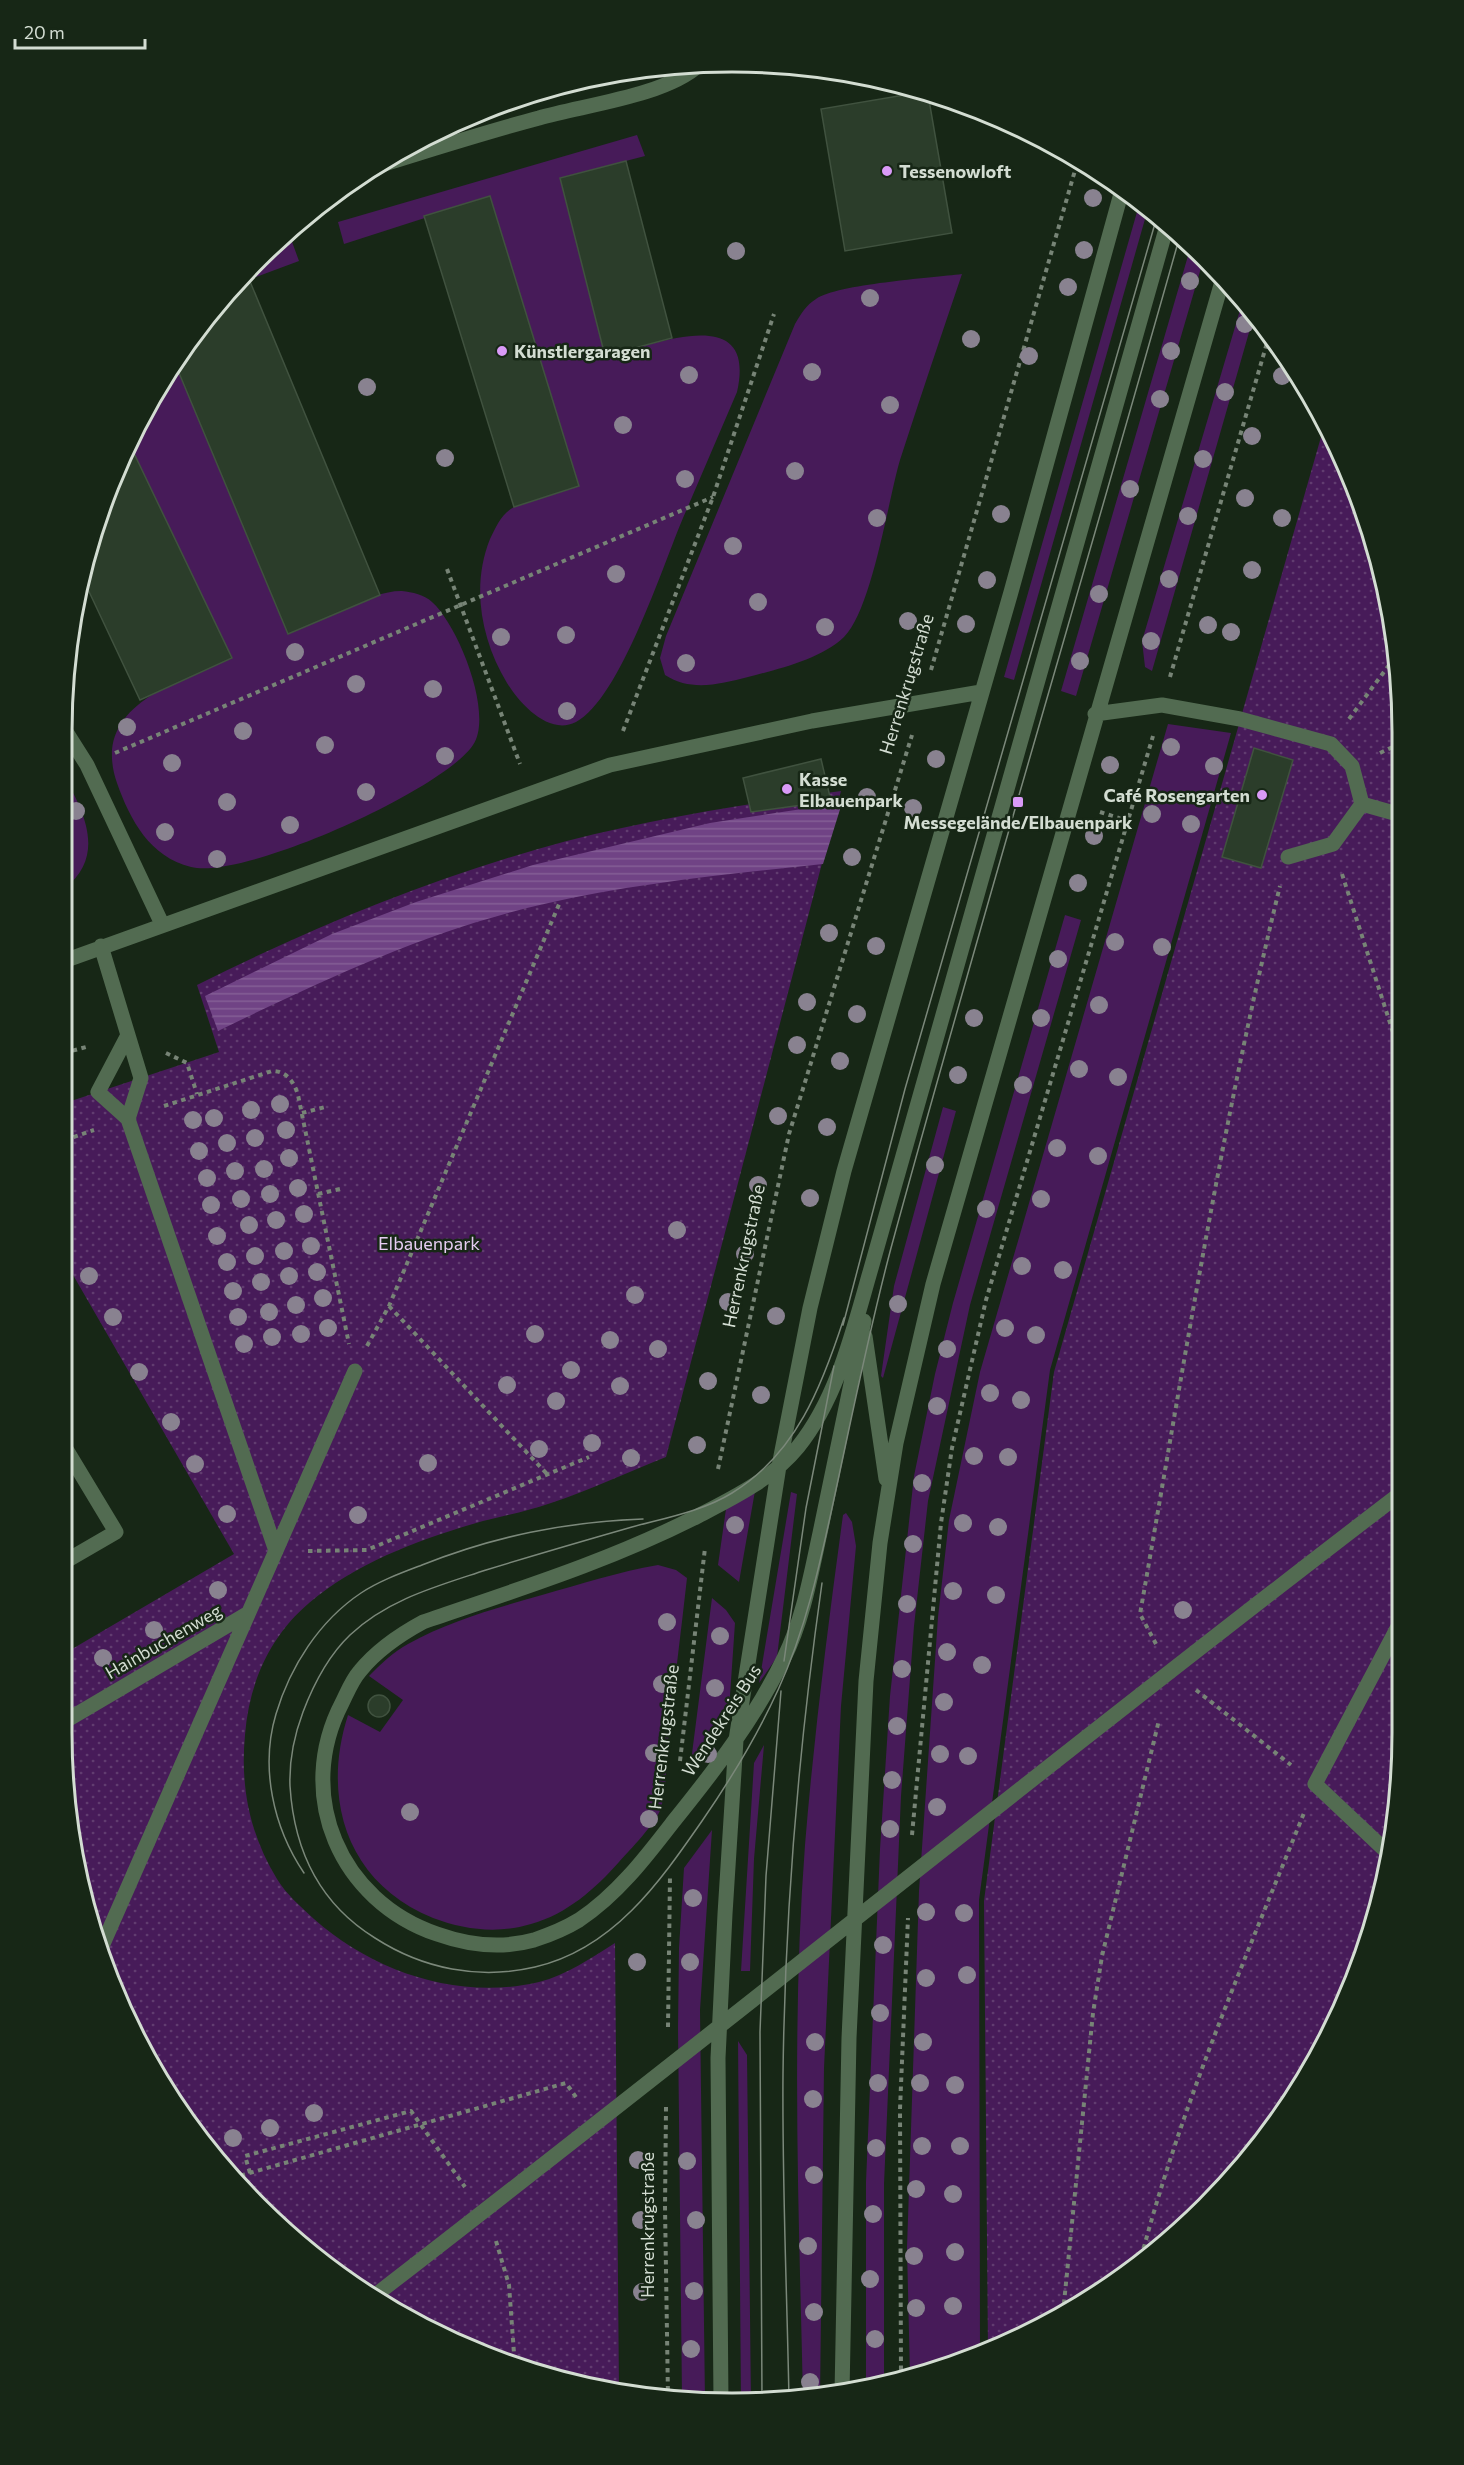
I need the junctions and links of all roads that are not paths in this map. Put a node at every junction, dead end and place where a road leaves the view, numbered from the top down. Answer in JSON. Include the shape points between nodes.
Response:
{"nodes":[{"id":1,"x":686,"y":73,"type":"edge"},
{"id":2,"x":407,"y":157,"type":"edge"},
{"id":3,"x":1120,"y":198,"type":"edge"},
{"id":4,"x":1165,"y":234,"type":"edge"},
{"id":5,"x":1220,"y":288,"type":"edge"},
{"id":6,"x":981,"y":692,"type":"junction"},
{"id":7,"x":1095,"y":714,"type":"junction"},
{"id":8,"x":72,"y":741,"type":"edge"},
{"id":9,"x":1362,"y":804,"type":"junction"},
{"id":10,"x":1392,"y":812,"type":"edge"},
{"id":11,"x":1288,"y":857,"type":"road end"},
{"id":12,"x":162,"y":924,"type":"junction"},
{"id":13,"x":101,"y":946,"type":"junction"},
{"id":14,"x":72,"y":958,"type":"edge"},
{"id":15,"x":128,"y":1035,"type":"junction"},
{"id":16,"x":128,"y":1119,"type":"junction"},
{"id":17,"x":870,"y":1272,"type":"junction"},
{"id":18,"x":864,"y":1321,"type":"junction"},
{"id":19,"x":355,"y":1371,"type":"road end"},
{"id":20,"x":72,"y":1459,"type":"edge"},
{"id":21,"x":779,"y":1466,"type":"junction"},
{"id":22,"x":888,"y":1494,"type":"junction"},
{"id":23,"x":1392,"y":1500,"type":"edge"},
{"id":24,"x":276,"y":1551,"type":"junction"},
{"id":25,"x":72,"y":1558,"type":"edge"},
{"id":26,"x":247,"y":1614,"type":"junction"},
{"id":27,"x":1392,"y":1638,"type":"edge"},
{"id":28,"x":72,"y":1717,"type":"edge"},
{"id":29,"x":736,"y":1740,"type":"junction"},
{"id":30,"x":1381,"y":1847,"type":"edge"},
{"id":31,"x":105,"y":1939,"type":"edge"},
{"id":32,"x":380,"y":2291,"type":"edge"},
{"id":33,"x":842,"y":2383,"type":"edge"},
{"id":34,"x":722,"y":2393,"type":"edge"}],
"edges":[{"from":1,"to":2,"type":"street","via":[[650,90]]},
{"from":3,"to":6,"type":"street"},
{"from":4,"to":17,"type":"street"},
{"from":5,"to":7,"type":"street"},
{"from":6,"to":12,"type":"street","via":[[812,721],[610,765]]},
{"from":6,"to":21,"type":"street","via":[[844,1171],[810,1308]]},
{"from":7,"to":9,"type":"street","via":[[1162,705],[1331,744],[1352,765]]},
{"from":7,"to":22,"type":"street","via":[[933,1284],[906,1392]]},
{"from":8,"to":12,"type":"street"},
{"from":9,"to":10,"type":"street"},
{"from":9,"to":11,"type":"street","via":[[1333,844]]},
{"from":12,"to":13,"type":"street"},
{"from":13,"to":14,"type":"street"},
{"from":13,"to":15,"type":"street"},
{"from":15,"to":16,"type":"street","via":[[141,1078]]},
{"from":15,"to":16,"type":"street","via":[[98,1092]]},
{"from":16,"to":24,"type":"street"},
{"from":17,"to":18,"type":"street"},
{"from":17,"to":21,"type":"street","name":"Wendekreis Bus","via":[[826,1402],[804,1440]]},
{"from":18,"to":22,"type":"street"},
{"from":18,"to":29,"type":"street","name":"Wendekreis Bus","via":[[799,1616],[785,1657]]},
{"from":19,"to":24,"type":"street"},
{"from":20,"to":25,"type":"street","via":[[116,1532]]},
{"from":21,"to":29,"type":"street"},
{"from":21,"to":29,"type":"street","name":"Wendekreis Bus","via":[[732,1499],[639,1545],[423,1622],[399,1635],[358,1673],[337,1712],[323,1761],[325,1804],[348,1867],[399,1918],[470,1944],[532,1940],[578,1921],[638,1866]]},
{"from":22,"to":33,"type":"street","via":[[860,1768],[847,2084]]},
{"from":23,"to":32,"type":"street","via":[[1170,1669],[599,2123]]},
{"from":24,"to":26,"type":"street"},
{"from":26,"to":28,"type":"street","name":"Hainbuchenweg"},
{"from":26,"to":31,"type":"street"},
{"from":27,"to":30,"type":"street","via":[[1315,1784]]},
{"from":29,"to":34,"type":"street","via":[[717,2058]]}]}
